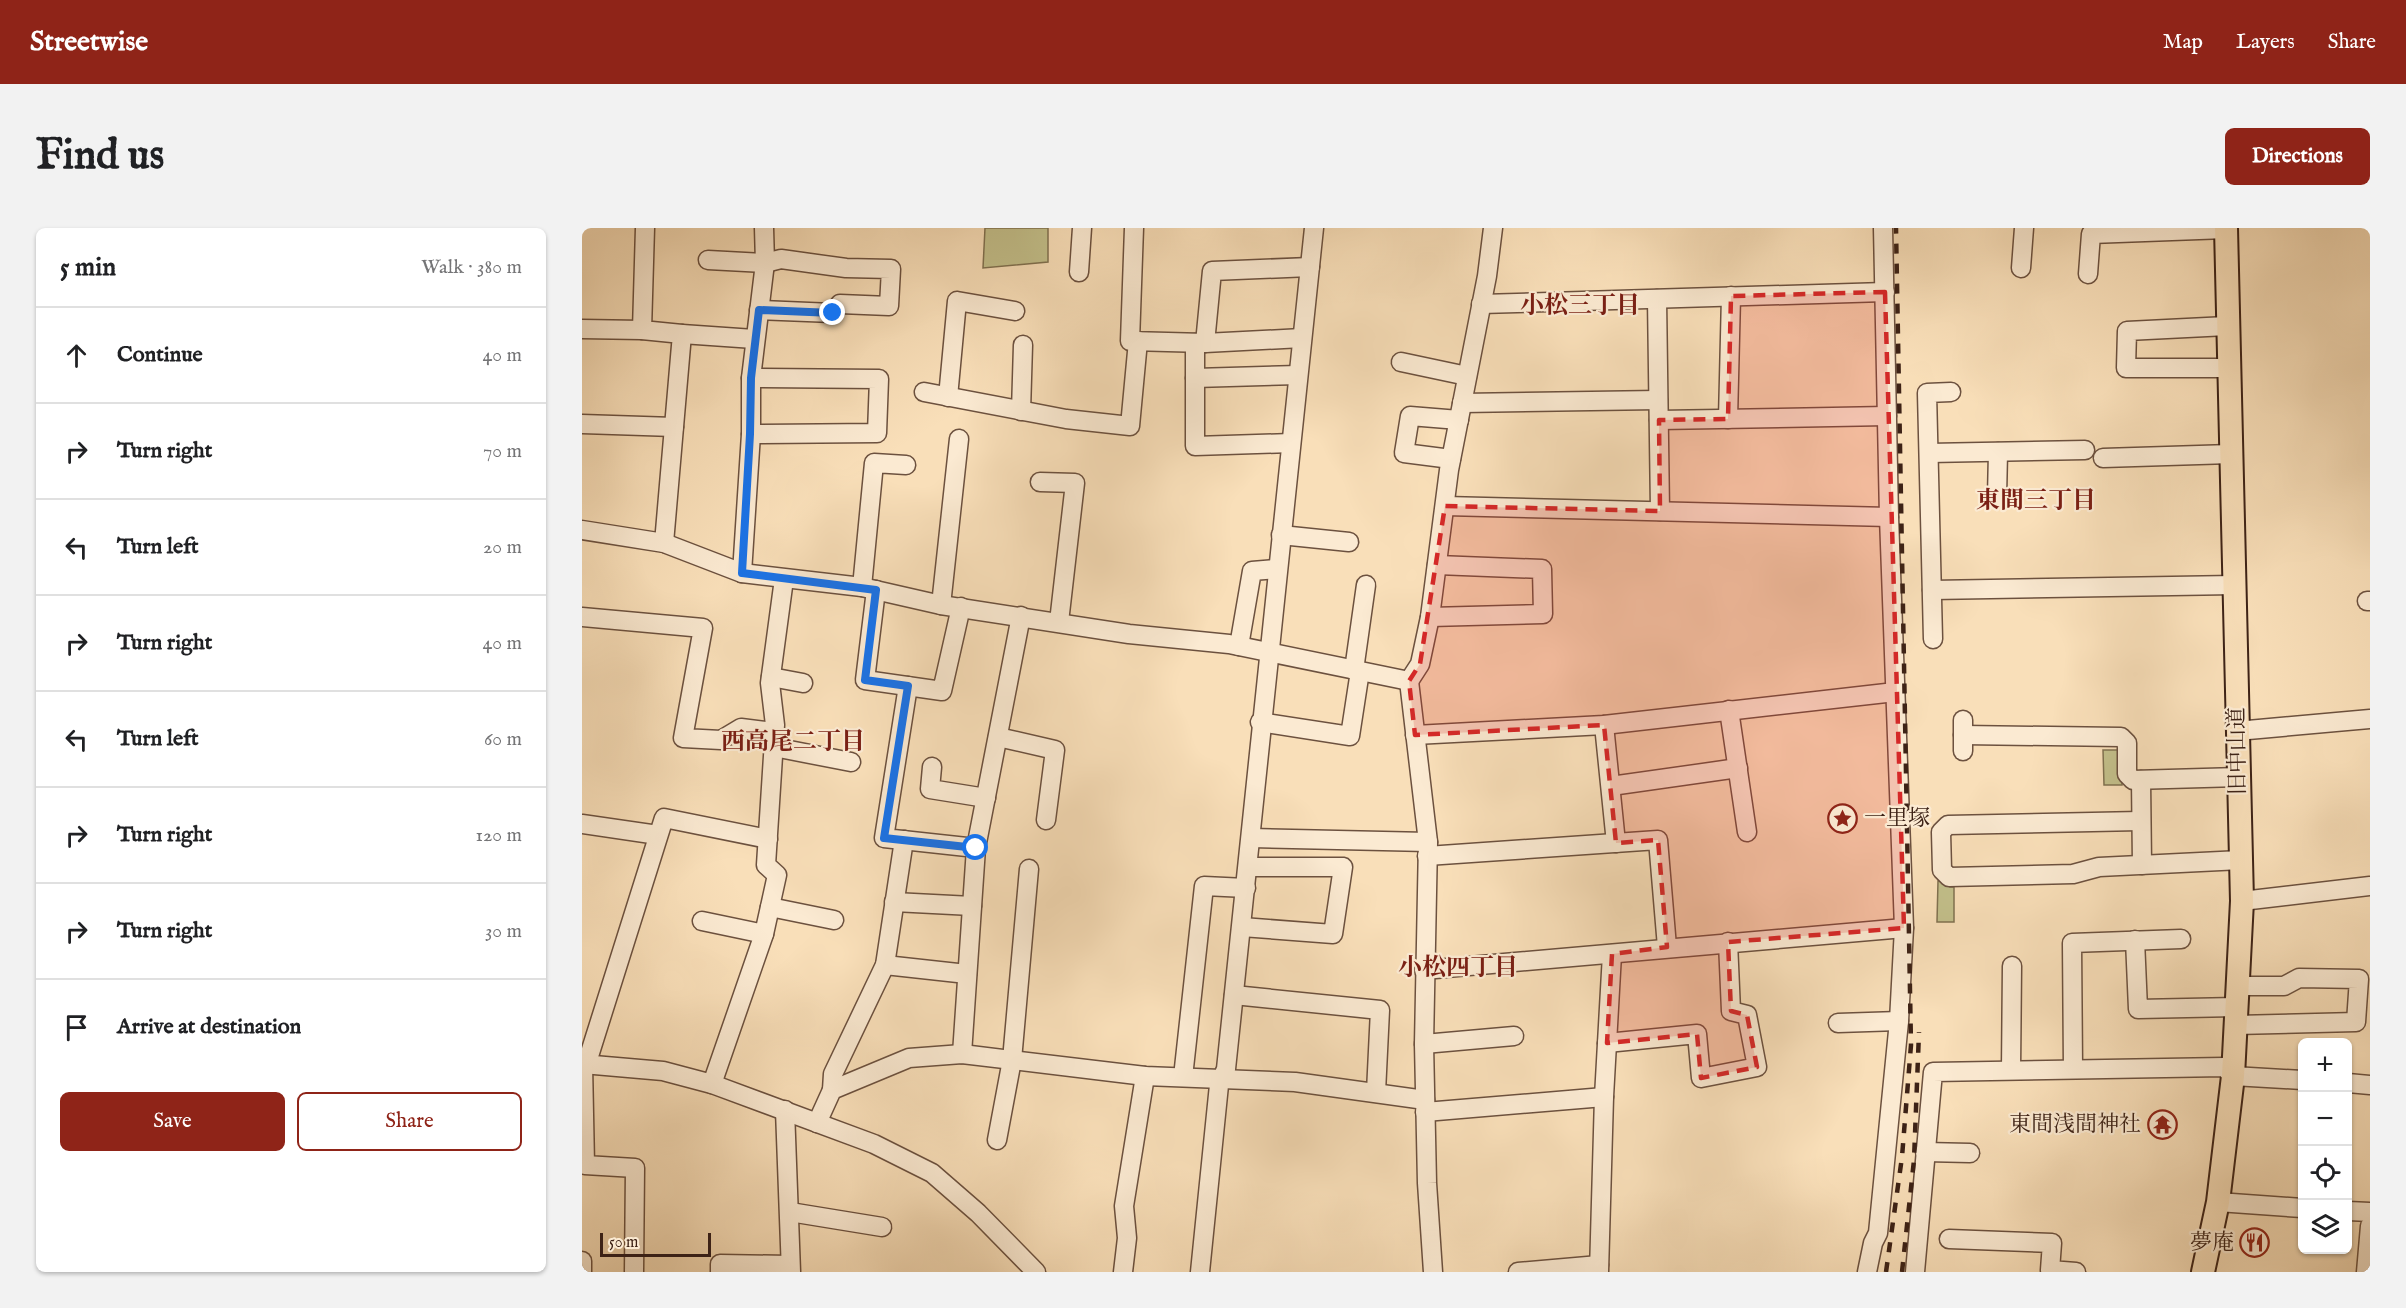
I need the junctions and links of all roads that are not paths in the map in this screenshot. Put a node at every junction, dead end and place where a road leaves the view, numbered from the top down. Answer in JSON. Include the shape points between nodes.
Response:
{"nodes":[{"id":1,"x":645,"y":228,"type":"edge"},
{"id":2,"x":764,"y":228,"type":"edge"},
{"id":3,"x":1082,"y":228,"type":"edge"},
{"id":4,"x":1134,"y":228,"type":"edge"},
{"id":5,"x":1314,"y":228,"type":"edge"},
{"id":6,"x":1492,"y":228,"type":"edge"},
{"id":7,"x":1883,"y":228,"type":"edge"},
{"id":8,"x":2024,"y":228,"type":"edge"},
{"id":9,"x":2226,"y":229,"type":"edge"},
{"id":10,"x":708,"y":260,"type":"dead end"},
{"id":11,"x":765,"y":263,"type":"junction"},
{"id":12,"x":1310,"y":267,"type":"junction"},
{"id":13,"x":2021,"y":268,"type":"dead end"},
{"id":14,"x":1079,"y":272,"type":"dead end"},
{"id":15,"x":2088,"y":274,"type":"dead end"},
{"id":16,"x":1885,"y":292,"type":"junction"},
{"id":17,"x":1731,"y":296,"type":"junction"},
{"id":18,"x":1658,"y":299,"type":"junction"},
{"id":19,"x":1481,"y":304,"type":"junction"},
{"id":20,"x":759,"y":310,"type":"junction"},
{"id":21,"x":1015,"y":311,"type":"dead end"},
{"id":22,"x":2227,"y":326,"type":"junction"},
{"id":23,"x":582,"y":329,"type":"edge"},
{"id":24,"x":642,"y":330,"type":"junction"},
{"id":25,"x":682,"y":334,"type":"junction"},
{"id":26,"x":1302,"y":338,"type":"junction"},
{"id":27,"x":754,"y":339,"type":"junction"},
{"id":28,"x":1138,"y":341,"type":"junction"},
{"id":29,"x":1200,"y":343,"type":"junction"},
{"id":30,"x":1023,"y":345,"type":"dead end"},
{"id":31,"x":1401,"y":362,"type":"dead end"},
{"id":32,"x":2229,"y":368,"type":"junction"},
{"id":33,"x":1298,"y":375,"type":"junction"},
{"id":34,"x":1467,"y":376,"type":"junction"},
{"id":35,"x":751,"y":378,"type":"junction"},
{"id":36,"x":1195,"y":378,"type":"junction"},
{"id":37,"x":924,"y":392,"type":"dead end"},
{"id":38,"x":1951,"y":392,"type":"dead end"},
{"id":39,"x":948,"y":397,"type":"junction"},
{"id":40,"x":1658,"y":400,"type":"junction"},
{"id":41,"x":1021,"y":411,"type":"junction"},
{"id":42,"x":1460,"y":412,"type":"junction"},
{"id":43,"x":1887,"y":416,"type":"junction"},
{"id":44,"x":1728,"y":419,"type":"junction"},
{"id":45,"x":1659,"y":420,"type":"junction"},
{"id":46,"x":582,"y":424,"type":"edge"},
{"id":47,"x":674,"y":427,"type":"junction"},
{"id":48,"x":750,"y":434,"type":"junction"},
{"id":49,"x":959,"y":439,"type":"dead end"},
{"id":50,"x":1291,"y":443,"type":"junction"},
{"id":51,"x":2085,"y":450,"type":"dead end"},
{"id":52,"x":1998,"y":452,"type":"junction"},
{"id":53,"x":1929,"y":453,"type":"junction"},
{"id":54,"x":2231,"y":454,"type":"junction"},
{"id":55,"x":2103,"y":458,"type":"dead end"},
{"id":56,"x":1451,"y":459,"type":"junction"},
{"id":57,"x":906,"y":465,"type":"dead end"},
{"id":58,"x":1040,"y":482,"type":"dead end"},
{"id":59,"x":1997,"y":497,"type":"dead end"},
{"id":60,"x":1445,"y":506,"type":"junction"},
{"id":61,"x":1660,"y":511,"type":"junction"},
{"id":62,"x":1889,"y":517,"type":"junction"},
{"id":63,"x":583,"y":534,"type":"edge"},
{"id":64,"x":1281,"y":535,"type":"junction"},
{"id":65,"x":1348,"y":542,"type":"dead end"},
{"id":66,"x":664,"y":543,"type":"junction"},
{"id":67,"x":1437,"y":565,"type":"junction"},
{"id":68,"x":1277,"y":569,"type":"junction"},
{"id":69,"x":742,"y":573,"type":"junction"},
{"id":70,"x":784,"y":579,"type":"junction"},
{"id":71,"x":1366,"y":585,"type":"dead end"},
{"id":72,"x":2234,"y":585,"type":"junction"},
{"id":73,"x":869,"y":589,"type":"junction"},
{"id":74,"x":1932,"y":590,"type":"junction"},
{"id":75,"x":941,"y":604,"type":"junction"},
{"id":76,"x":961,"y":607,"type":"junction"},
{"id":77,"x":1021,"y":616,"type":"junction"},
{"id":78,"x":582,"y":617,"type":"edge"},
{"id":79,"x":1430,"y":617,"type":"junction"},
{"id":80,"x":1059,"y":622,"type":"junction"},
{"id":81,"x":1933,"y":639,"type":"dead end"},
{"id":82,"x":1239,"y":646,"type":"junction"},
{"id":83,"x":1268,"y":652,"type":"junction"},
{"id":84,"x":1357,"y":670,"type":"junction"},
{"id":85,"x":771,"y":677,"type":"junction"},
{"id":86,"x":1409,"y":681,"type":"junction"},
{"id":87,"x":803,"y":683,"type":"dead end"},
{"id":88,"x":908,"y":686,"type":"junction"},
{"id":89,"x":1895,"y":692,"type":"junction"},
{"id":90,"x":1729,"y":710,"type":"junction"},
{"id":91,"x":2370,"y":719,"type":"edge"},
{"id":92,"x":1260,"y":722,"type":"junction"},
{"id":93,"x":1604,"y":725,"type":"junction"},
{"id":94,"x":2238,"y":731,"type":"junction"},
{"id":95,"x":1415,"y":735,"type":"junction"},
{"id":96,"x":1963,"y":736,"type":"dead end"},
{"id":97,"x":998,"y":737,"type":"junction"},
{"id":98,"x":774,"y":740,"type":"junction"},
{"id":99,"x":851,"y":762,"type":"dead end"},
{"id":100,"x":932,"y":767,"type":"dead end"},
{"id":101,"x":1738,"y":768,"type":"junction"},
{"id":102,"x":2239,"y":777,"type":"junction"},
{"id":103,"x":2141,"y":780,"type":"junction"},
{"id":104,"x":1611,"y":786,"type":"junction"},
{"id":105,"x":986,"y":798,"type":"junction"},
{"id":106,"x":1046,"y":820,"type":"dead end"},
{"id":107,"x":2140,"y":821,"type":"junction"},
{"id":108,"x":582,"y":824,"type":"edge"},
{"id":109,"x":1747,"y":832,"type":"dead end"},
{"id":110,"x":658,"y":835,"type":"junction"},
{"id":111,"x":1252,"y":838,"type":"junction"},
{"id":112,"x":768,"y":839,"type":"junction"},
{"id":113,"x":904,"y":840,"type":"junction"},
{"id":114,"x":1616,"y":843,"type":"junction"},
{"id":115,"x":976,"y":848,"type":"junction"},
{"id":116,"x":1428,"y":849,"type":"junction"},
{"id":117,"x":2241,"y":860,"type":"junction"},
{"id":118,"x":2142,"y":865,"type":"junction"},
{"id":119,"x":1249,"y":867,"type":"junction"},
{"id":120,"x":1029,"y":869,"type":"dead end"},
{"id":121,"x":2370,"y":886,"type":"edge"},
{"id":122,"x":1246,"y":888,"type":"junction"},
{"id":123,"x":2242,"y":901,"type":"junction"},
{"id":124,"x":894,"y":902,"type":"junction"},
{"id":125,"x":972,"y":906,"type":"junction"},
{"id":126,"x":770,"y":908,"type":"junction"},
{"id":127,"x":834,"y":920,"type":"dead end"},
{"id":128,"x":702,"y":921,"type":"dead end"},
{"id":129,"x":1242,"y":927,"type":"junction"},
{"id":130,"x":1904,"y":928,"type":"junction"},
{"id":131,"x":764,"y":934,"type":"junction"},
{"id":132,"x":2181,"y":939,"type":"dead end"},
{"id":133,"x":2135,"y":940,"type":"junction"},
{"id":134,"x":1728,"y":942,"type":"junction"},
{"id":135,"x":1667,"y":947,"type":"junction"},
{"id":136,"x":1612,"y":954,"type":"junction"},
{"id":137,"x":885,"y":964,"type":"junction"},
{"id":138,"x":2012,"y":966,"type":"dead end"},
{"id":139,"x":1424,"y":970,"type":"junction"},
{"id":140,"x":967,"y":974,"type":"junction"},
{"id":141,"x":2364,"y":987,"type":"edge"},
{"id":142,"x":1234,"y":995,"type":"junction"},
{"id":143,"x":2236,"y":1006,"type":"junction"},
{"id":144,"x":1899,"y":1021,"type":"junction"},
{"id":145,"x":1838,"y":1023,"type":"dead end"},
{"id":146,"x":1514,"y":1036,"type":"dead end"},
{"id":147,"x":1607,"y":1043,"type":"junction"},
{"id":148,"x":1424,"y":1044,"type":"junction"},
{"id":149,"x":962,"y":1054,"type":"junction"},
{"id":150,"x":587,"y":1060,"type":"edge"},
{"id":151,"x":1012,"y":1060,"type":"junction"},
{"id":152,"x":2073,"y":1068,"type":"junction"},
{"id":153,"x":2011,"y":1070,"type":"junction"},
{"id":154,"x":1145,"y":1076,"type":"junction"},
{"id":155,"x":2233,"y":1076,"type":"junction"},
{"id":156,"x":1183,"y":1077,"type":"junction"},
{"id":157,"x":1222,"y":1078,"type":"junction"},
{"id":158,"x":2298,"y":1080,"type":"edge"},
{"id":159,"x":2352,"y":1083,"type":"edge"},
{"id":160,"x":712,"y":1084,"type":"junction"},
{"id":161,"x":2370,"y":1084,"type":"edge"},
{"id":162,"x":832,"y":1090,"type":"junction"},
{"id":163,"x":1376,"y":1092,"type":"junction"},
{"id":164,"x":1604,"y":1097,"type":"junction"},
{"id":165,"x":1425,"y":1106,"type":"junction"},
{"id":166,"x":786,"y":1110,"type":"junction"},
{"id":167,"x":817,"y":1123,"type":"junction"},
{"id":168,"x":997,"y":1140,"type":"dead end"},
{"id":169,"x":1926,"y":1152,"type":"junction"},
{"id":170,"x":1970,"y":1153,"type":"dead end"},
{"id":171,"x":2218,"y":1202,"type":"junction"},
{"id":172,"x":2298,"y":1208,"type":"edge"},
{"id":173,"x":2352,"y":1211,"type":"edge"},
{"id":174,"x":790,"y":1212,"type":"junction"},
{"id":175,"x":2370,"y":1212,"type":"edge"},
{"id":176,"x":2370,"y":1226,"type":"edge"},
{"id":177,"x":882,"y":1227,"type":"dead end"},
{"id":178,"x":1949,"y":1239,"type":"dead end"},
{"id":179,"x":582,"y":1261,"type":"edge"},
{"id":180,"x":790,"y":1268,"type":"edge"},
{"id":181,"x":1599,"y":1269,"type":"edge"},
{"id":182,"x":582,"y":1272,"type":"edge"},
{"id":183,"x":634,"y":1272,"type":"edge"},
{"id":184,"x":720,"y":1272,"type":"edge"},
{"id":185,"x":1036,"y":1272,"type":"edge"},
{"id":186,"x":1123,"y":1272,"type":"edge"},
{"id":187,"x":1200,"y":1272,"type":"edge"},
{"id":188,"x":1433,"y":1272,"type":"edge"},
{"id":189,"x":1518,"y":1272,"type":"edge"},
{"id":190,"x":1867,"y":1272,"type":"edge"},
{"id":191,"x":1915,"y":1272,"type":"edge"},
{"id":192,"x":2076,"y":1272,"type":"edge"},
{"id":193,"x":2204,"y":1272,"type":"edge"},
{"id":194,"x":2366,"y":1272,"type":"edge"}],
"edges":[{"from":1,"to":24,"type":"street"},
{"from":2,"to":11,"type":"street"},
{"from":3,"to":14,"type":"street"},
{"from":4,"to":28,"type":"street","via":[[1131,341]]},
{"from":5,"to":12,"type":"street"},
{"from":6,"to":19,"type":"street"},
{"from":7,"to":16,"type":"street"},
{"from":8,"to":13,"type":"street"},
{"from":9,"to":15,"type":"street","via":[[2091,234]]},
{"from":9,"to":22,"type":"main road","name":"旧中山道"},
{"from":10,"to":11,"type":"street"},
{"from":11,"to":20,"type":"street"},
{"from":11,"to":20,"type":"street","via":[[781,259],[846,268],[891,269],[889,306],[840,304],[833,313]]},
{"from":12,"to":26,"type":"street"},
{"from":12,"to":29,"type":"street","via":[[1212,271]]},
{"from":16,"to":17,"type":"street"},
{"from":16,"to":43,"type":"street"},
{"from":17,"to":18,"type":"street"},
{"from":17,"to":44,"type":"street"},
{"from":18,"to":19,"type":"street"},
{"from":18,"to":40,"type":"street"},
{"from":19,"to":34,"type":"street"},
{"from":20,"to":27,"type":"street"},
{"from":21,"to":39,"type":"street","via":[[957,301]]},
{"from":22,"to":32,"type":"main road","name":"旧中山道"},
{"from":22,"to":32,"type":"street","via":[[2127,331],[2126,368]]},
{"from":23,"to":24,"type":"street"},
{"from":24,"to":25,"type":"street"},
{"from":25,"to":27,"type":"street"},
{"from":25,"to":47,"type":"street"},
{"from":26,"to":29,"type":"street"},
{"from":26,"to":33,"type":"street"},
{"from":27,"to":35,"type":"street"},
{"from":28,"to":29,"type":"street"},
{"from":28,"to":41,"type":"street","via":[[1130,426]]},
{"from":29,"to":36,"type":"street"},
{"from":30,"to":41,"type":"street"},
{"from":31,"to":34,"type":"street"},
{"from":32,"to":54,"type":"main road","name":"旧中山道"},
{"from":33,"to":36,"type":"street"},
{"from":33,"to":50,"type":"street"},
{"from":34,"to":42,"type":"street"},
{"from":35,"to":48,"type":"street"},
{"from":35,"to":48,"type":"street","via":[[879,379],[878,433]]},
{"from":36,"to":50,"type":"street","via":[[1195,446]]},
{"from":37,"to":39,"type":"street"},
{"from":38,"to":53,"type":"street","via":[[1927,393]]},
{"from":39,"to":41,"type":"street"},
{"from":40,"to":42,"type":"street"},
{"from":40,"to":45,"type":"street"},
{"from":42,"to":56,"type":"street"},
{"from":42,"to":56,"type":"street","via":[[1410,416],[1404,453]]},
{"from":43,"to":44,"type":"street"},
{"from":43,"to":62,"type":"street"},
{"from":44,"to":45,"type":"street"},
{"from":45,"to":61,"type":"street"},
{"from":46,"to":47,"type":"street"},
{"from":47,"to":66,"type":"street"},
{"from":48,"to":69,"type":"street"},
{"from":49,"to":75,"type":"street"},
{"from":50,"to":64,"type":"street"},
{"from":51,"to":52,"type":"street"},
{"from":52,"to":53,"type":"street"},
{"from":52,"to":59,"type":"street"},
{"from":53,"to":74,"type":"street"},
{"from":54,"to":55,"type":"street"},
{"from":54,"to":72,"type":"main road","name":"旧中山道"},
{"from":56,"to":60,"type":"street"},
{"from":57,"to":73,"type":"street","via":[[874,463]]},
{"from":58,"to":80,"type":"street","via":[[1075,483]]},
{"from":60,"to":61,"type":"street"},
{"from":60,"to":67,"type":"street"},
{"from":61,"to":62,"type":"street"},
{"from":62,"to":89,"type":"street"},
{"from":63,"to":66,"type":"street"},
{"from":64,"to":65,"type":"street"},
{"from":64,"to":68,"type":"street"},
{"from":66,"to":69,"type":"street"},
{"from":67,"to":79,"type":"street"},
{"from":67,"to":79,"type":"street","via":[[1542,569],[1543,614]]},
{"from":68,"to":82,"type":"street","via":[[1252,571]]},
{"from":68,"to":83,"type":"street"},
{"from":69,"to":70,"type":"street"},
{"from":70,"to":73,"type":"street"},
{"from":70,"to":85,"type":"street"},
{"from":71,"to":84,"type":"street"},
{"from":72,"to":74,"type":"street"},
{"from":72,"to":94,"type":"main road","name":"旧中山道"},
{"from":73,"to":75,"type":"street"},
{"from":73,"to":88,"type":"street","via":[[865,680]]},
{"from":74,"to":81,"type":"street"},
{"from":75,"to":76,"type":"street"},
{"from":76,"to":77,"type":"street"},
{"from":76,"to":88,"type":"street","via":[[942,691]]},
{"from":77,"to":80,"type":"street"},
{"from":77,"to":97,"type":"street"},
{"from":78,"to":98,"type":"street","via":[[703,628],[683,738],[721,740],[741,728]]},
{"from":79,"to":86,"type":"street","via":[[1420,664]]},
{"from":80,"to":82,"type":"street"},
{"from":82,"to":83,"type":"street"},
{"from":83,"to":84,"type":"street"},
{"from":83,"to":92,"type":"street"},
{"from":84,"to":86,"type":"street"},
{"from":84,"to":92,"type":"street","via":[[1350,736]]},
{"from":85,"to":87,"type":"street"},
{"from":85,"to":98,"type":"street"},
{"from":86,"to":95,"type":"street"},
{"from":88,"to":113,"type":"street","via":[[884,838]]},
{"from":89,"to":90,"type":"street"},
{"from":89,"to":130,"type":"street"},
{"from":90,"to":93,"type":"street"},
{"from":90,"to":101,"type":"street"},
{"from":91,"to":94,"type":"street"},
{"from":92,"to":111,"type":"street"},
{"from":93,"to":95,"type":"street"},
{"from":93,"to":104,"type":"street"},
{"from":94,"to":102,"type":"main road","name":"旧中山道"},
{"from":95,"to":116,"type":"street"},
{"from":96,"to":103,"type":"street","via":[[2121,737],[2127,743],[2127,774],[2133,780]]},
{"from":97,"to":105,"type":"street"},
{"from":97,"to":106,"type":"street","via":[[1055,750]]},
{"from":98,"to":99,"type":"street"},
{"from":98,"to":112,"type":"street"},
{"from":100,"to":105,"type":"street","via":[[930,789]]},
{"from":101,"to":104,"type":"street"},
{"from":101,"to":109,"type":"street"},
{"from":102,"to":103,"type":"street"},
{"from":102,"to":117,"type":"main road","name":"旧中山道"},
{"from":103,"to":107,"type":"street"},
{"from":104,"to":114,"type":"street"},
{"from":105,"to":115,"type":"street"},
{"from":107,"to":118,"type":"street"},
{"from":107,"to":118,"type":"street","via":[[1948,825],[1941,832],[1941,870],[1949,876],[2073,874],[2099,867]]},
{"from":108,"to":110,"type":"street"},
{"from":110,"to":112,"type":"street","via":[[664,818]]},
{"from":110,"to":150,"type":"street"},
{"from":111,"to":116,"type":"street"},
{"from":111,"to":119,"type":"street"},
{"from":112,"to":126,"type":"street","via":[[766,865],[777,875]]},
{"from":113,"to":115,"type":"street"},
{"from":113,"to":124,"type":"street"},
{"from":114,"to":116,"type":"street"},
{"from":114,"to":135,"type":"street","via":[[1658,840]]},
{"from":115,"to":125,"type":"street"},
{"from":116,"to":139,"type":"street"},
{"from":117,"to":118,"type":"street"},
{"from":117,"to":123,"type":"main road","name":"旧中山道"},
{"from":119,"to":122,"type":"street"},
{"from":119,"to":129,"type":"street","via":[[1343,867],[1333,934]]},
{"from":120,"to":151,"type":"street"},
{"from":121,"to":123,"type":"street"},
{"from":122,"to":129,"type":"street"},
{"from":122,"to":156,"type":"street","via":[[1204,886]]},
{"from":123,"to":143,"type":"main road","name":"旧中山道"},
{"from":124,"to":125,"type":"street"},
{"from":124,"to":137,"type":"street"},
{"from":125,"to":140,"type":"street"},
{"from":126,"to":127,"type":"street"},
{"from":126,"to":131,"type":"street"},
{"from":128,"to":131,"type":"street"},
{"from":129,"to":142,"type":"street"},
{"from":130,"to":134,"type":"street"},
{"from":130,"to":144,"type":"street"},
{"from":131,"to":160,"type":"street"},
{"from":132,"to":133,"type":"street"},
{"from":133,"to":143,"type":"street","via":[[2138,1009]]},
{"from":133,"to":152,"type":"street","via":[[2072,943]]},
{"from":134,"to":135,"type":"street"},
{"from":134,"to":147,"type":"street","via":[[1731,1011],[1747,1015],[1757,1067],[1701,1078],[1697,1034]]},
{"from":135,"to":136,"type":"street"},
{"from":136,"to":139,"type":"street"},
{"from":136,"to":147,"type":"street"},
{"from":137,"to":140,"type":"street"},
{"from":137,"to":162,"type":"street","via":[[833,1074]]},
{"from":138,"to":153,"type":"street"},
{"from":139,"to":148,"type":"street"},
{"from":140,"to":149,"type":"street"},
{"from":141,"to":143,"type":"street","via":[[2359,979],[2299,978]]},
{"from":141,"to":143,"type":"street","via":[[2356,1022]]},
{"from":142,"to":157,"type":"street"},
{"from":142,"to":163,"type":"street","via":[[1380,1010]]},
{"from":143,"to":155,"type":"main road","name":"旧中山道"},
{"from":144,"to":145,"type":"street"},
{"from":144,"to":190,"type":"street","via":[[1878,1233]]},
{"from":146,"to":148,"type":"street"},
{"from":147,"to":164,"type":"street"},
{"from":148,"to":165,"type":"street"},
{"from":149,"to":151,"type":"street"},
{"from":149,"to":162,"type":"street","via":[[909,1058]]},
{"from":150,"to":160,"type":"street","via":[[623,1069],[663,1071]]},
{"from":150,"to":183,"type":"street","via":[[585,1165],[635,1168]]},
{"from":151,"to":154,"type":"street"},
{"from":151,"to":168,"type":"street"},
{"from":152,"to":153,"type":"street"},
{"from":152,"to":155,"type":"street","via":[[2224,1067]]},
{"from":153,"to":169,"type":"street","via":[[1934,1072]]},
{"from":154,"to":156,"type":"street"},
{"from":154,"to":186,"type":"street","via":[[1124,1206],[1127,1238]]},
{"from":155,"to":158,"type":"street"},
{"from":155,"to":171,"type":"main road","name":"旧中山道"},
{"from":156,"to":157,"type":"street"},
{"from":157,"to":163,"type":"street"},
{"from":157,"to":187,"type":"street"},
{"from":159,"to":161,"type":"street"},
{"from":160,"to":166,"type":"street"},
{"from":162,"to":167,"type":"street"},
{"from":163,"to":165,"type":"street"},
{"from":164,"to":165,"type":"street"},
{"from":164,"to":181,"type":"street"},
{"from":165,"to":188,"type":"street"},
{"from":166,"to":167,"type":"street"},
{"from":166,"to":174,"type":"street"},
{"from":167,"to":185,"type":"street","via":[[874,1144],[932,1173]]},
{"from":169,"to":170,"type":"street"},
{"from":169,"to":191,"type":"street"},
{"from":171,"to":172,"type":"street"},
{"from":171,"to":193,"type":"main road","name":"旧中山道"},
{"from":173,"to":175,"type":"street"},
{"from":174,"to":177,"type":"street"},
{"from":174,"to":180,"type":"street"},
{"from":176,"to":194,"type":"street"},
{"from":178,"to":192,"type":"street","via":[[2052,1243],[2050,1270]]},
{"from":179,"to":182,"type":"street"},
{"from":180,"to":184,"type":"street","via":[[720,1264]]},
{"from":181,"to":189,"type":"street"}]}
